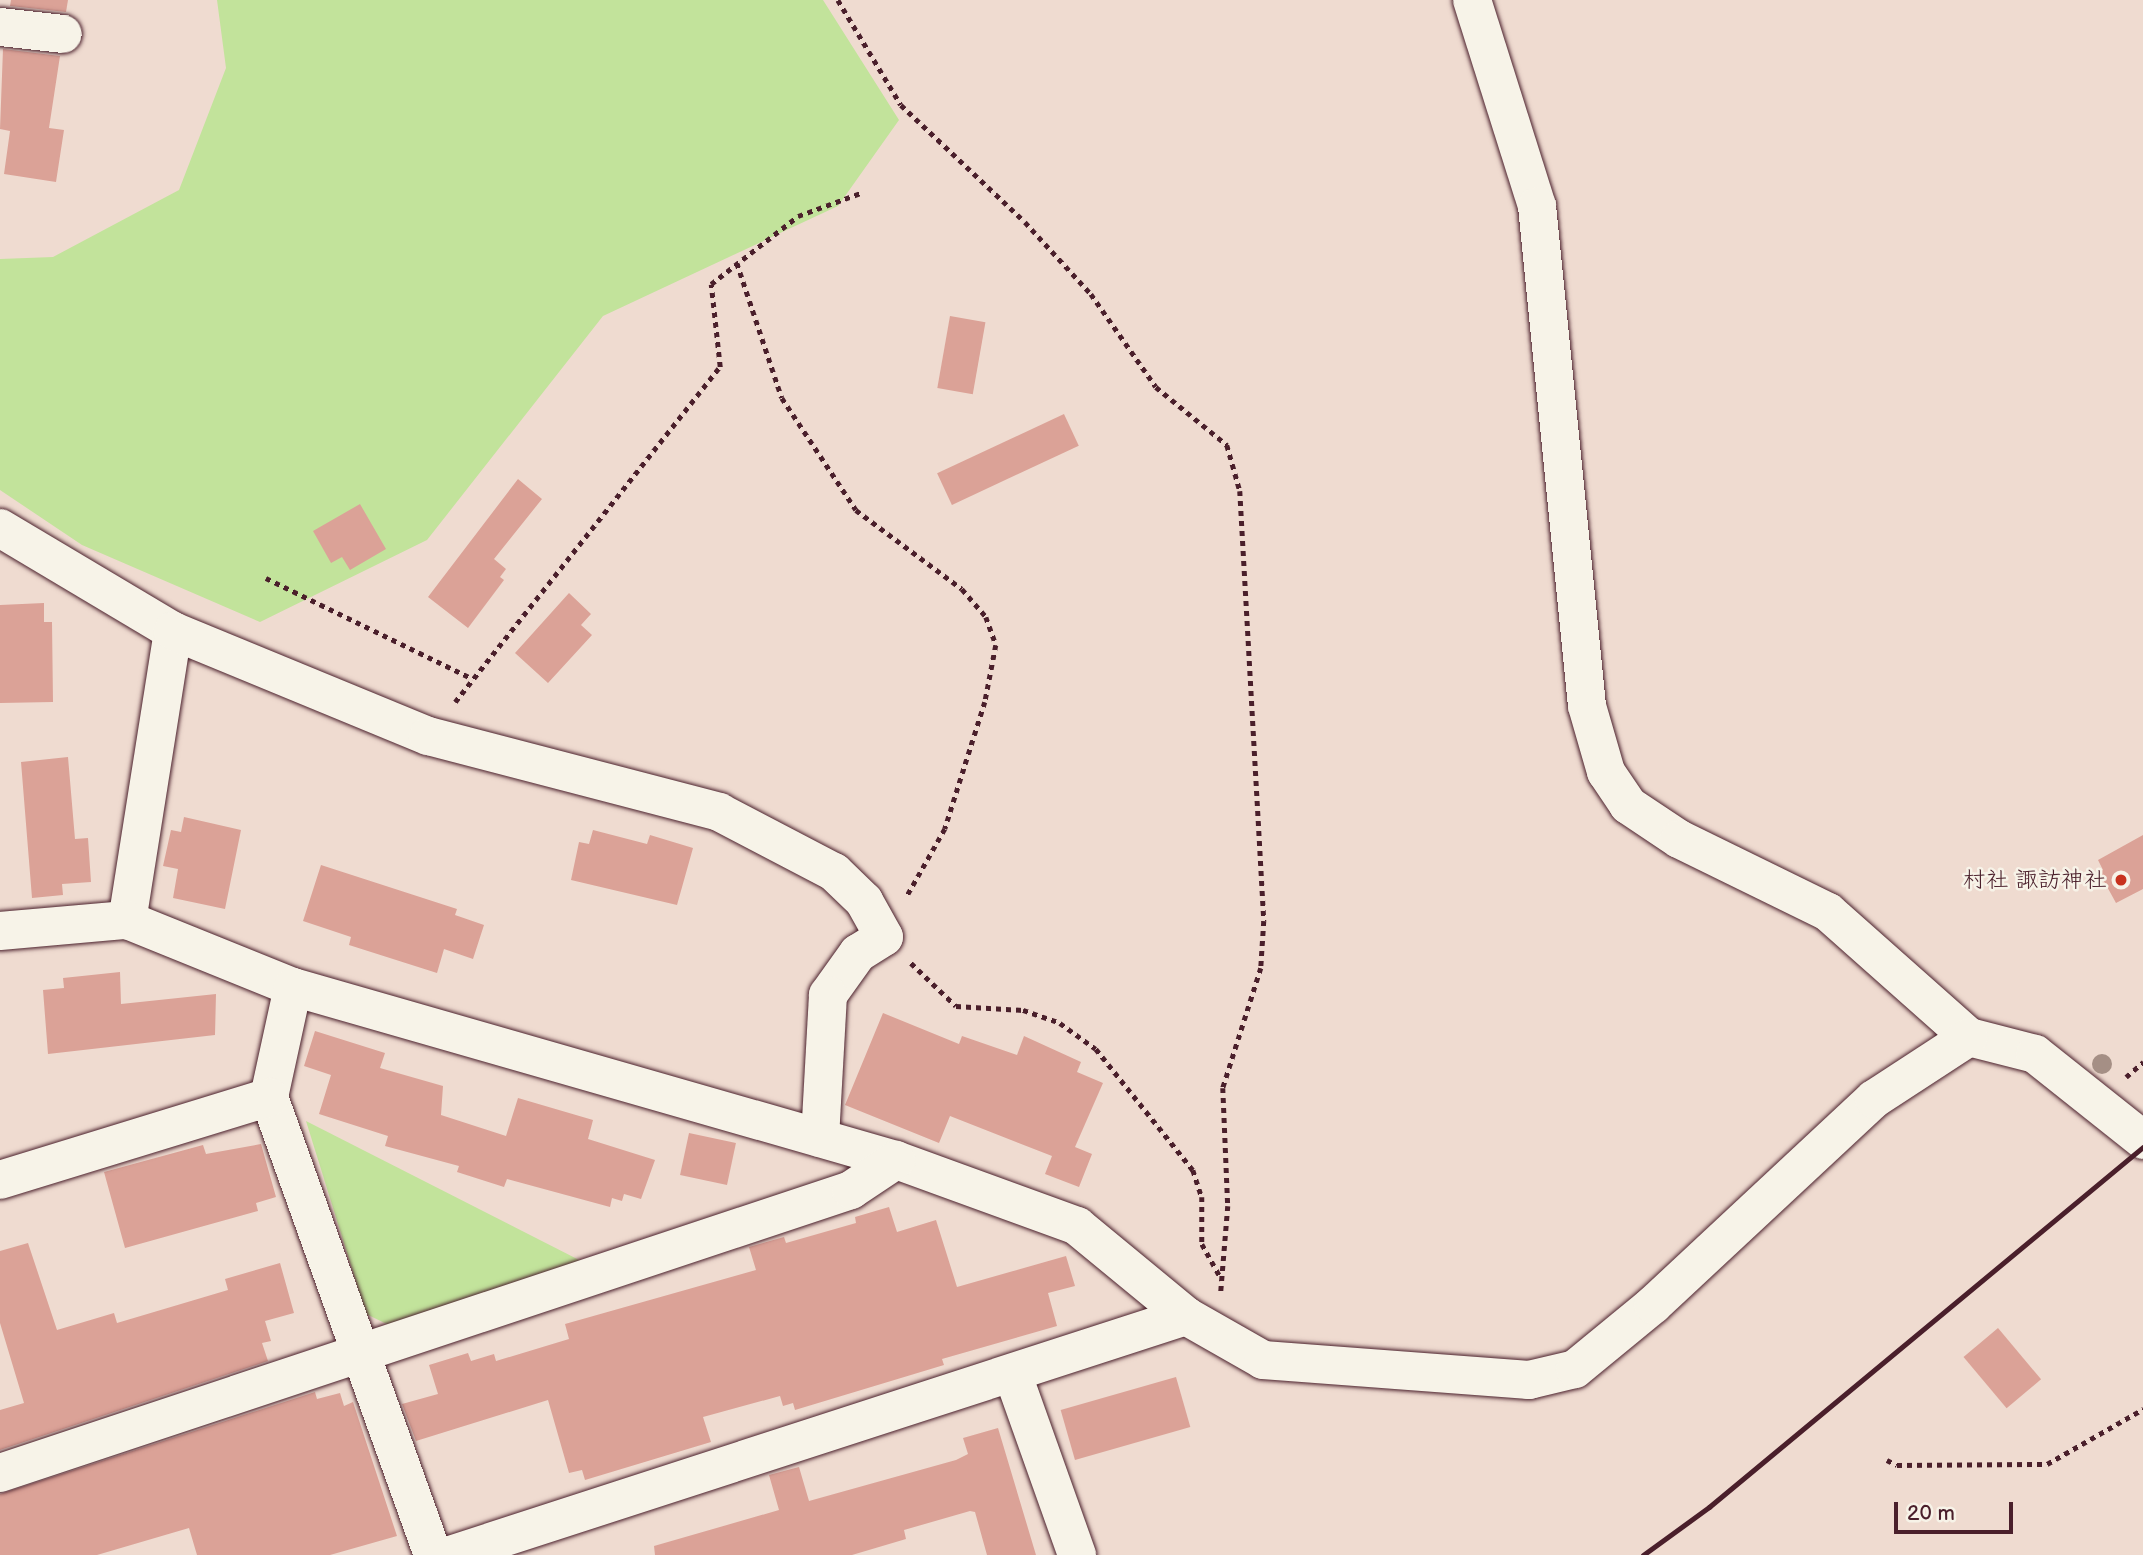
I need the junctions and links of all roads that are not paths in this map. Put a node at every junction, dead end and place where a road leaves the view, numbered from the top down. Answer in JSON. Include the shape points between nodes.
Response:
{"nodes":[{"id":1,"x":1472,"y":0,"type":"edge"},
{"id":2,"x":0,"y":27,"type":"edge"},
{"id":3,"x":63,"y":34,"type":"dead end"},
{"id":4,"x":3,"y":533,"type":"edge"},
{"id":5,"x":173,"y":631,"type":"junction"},
{"id":6,"x":127,"y":920,"type":"junction"},
{"id":7,"x":0,"y":931,"type":"edge"},
{"id":8,"x":293,"y":987,"type":"junction"},
{"id":9,"x":1969,"y":1037,"type":"junction"},
{"id":10,"x":269,"y":1097,"type":"junction"},
{"id":11,"x":820,"y":1138,"type":"junction"},
{"id":12,"x":2143,"y":1140,"type":"edge"},
{"id":13,"x":896,"y":1160,"type":"junction"},
{"id":14,"x":0,"y":1180,"type":"edge"},
{"id":15,"x":1202,"y":1325,"type":"junction"},
{"id":16,"x":359,"y":1354,"type":"junction"},
{"id":17,"x":1013,"y":1375,"type":"junction"},
{"id":18,"x":0,"y":1472,"type":"edge"},
{"id":19,"x":433,"y":1555,"type":"edge"},
{"id":20,"x":450,"y":1555,"type":"edge"},
{"id":21,"x":1077,"y":1555,"type":"edge"}],
"edges":[{"from":1,"to":9,"type":"street","via":[[1537,206],[1587,706],[1606,772],[1628,805],[1679,839],[1828,912]]},
{"from":2,"to":3,"type":"street"},
{"from":4,"to":5,"type":"street"},
{"from":5,"to":6,"type":"street"},
{"from":5,"to":11,"type":"street","via":[[428,736],[719,812],[834,872],[864,901],[884,937],[858,953],[828,995]]},
{"from":6,"to":7,"type":"street"},
{"from":6,"to":8,"type":"street"},
{"from":8,"to":10,"type":"street"},
{"from":8,"to":11,"type":"street"},
{"from":9,"to":12,"type":"street","via":[[2035,1054]]},
{"from":9,"to":15,"type":"street","via":[[1874,1099],[1653,1305],[1575,1369],[1528,1380],[1263,1360]]},
{"from":10,"to":14,"type":"street"},
{"from":10,"to":16,"type":"street"},
{"from":11,"to":13,"type":"street"},
{"from":13,"to":15,"type":"street","via":[[1077,1226]]},
{"from":13,"to":16,"type":"street","via":[[851,1190]]},
{"from":15,"to":17,"type":"street"},
{"from":16,"to":18,"type":"street"},
{"from":16,"to":19,"type":"street"},
{"from":17,"to":20,"type":"street"},
{"from":17,"to":21,"type":"street"}]}
